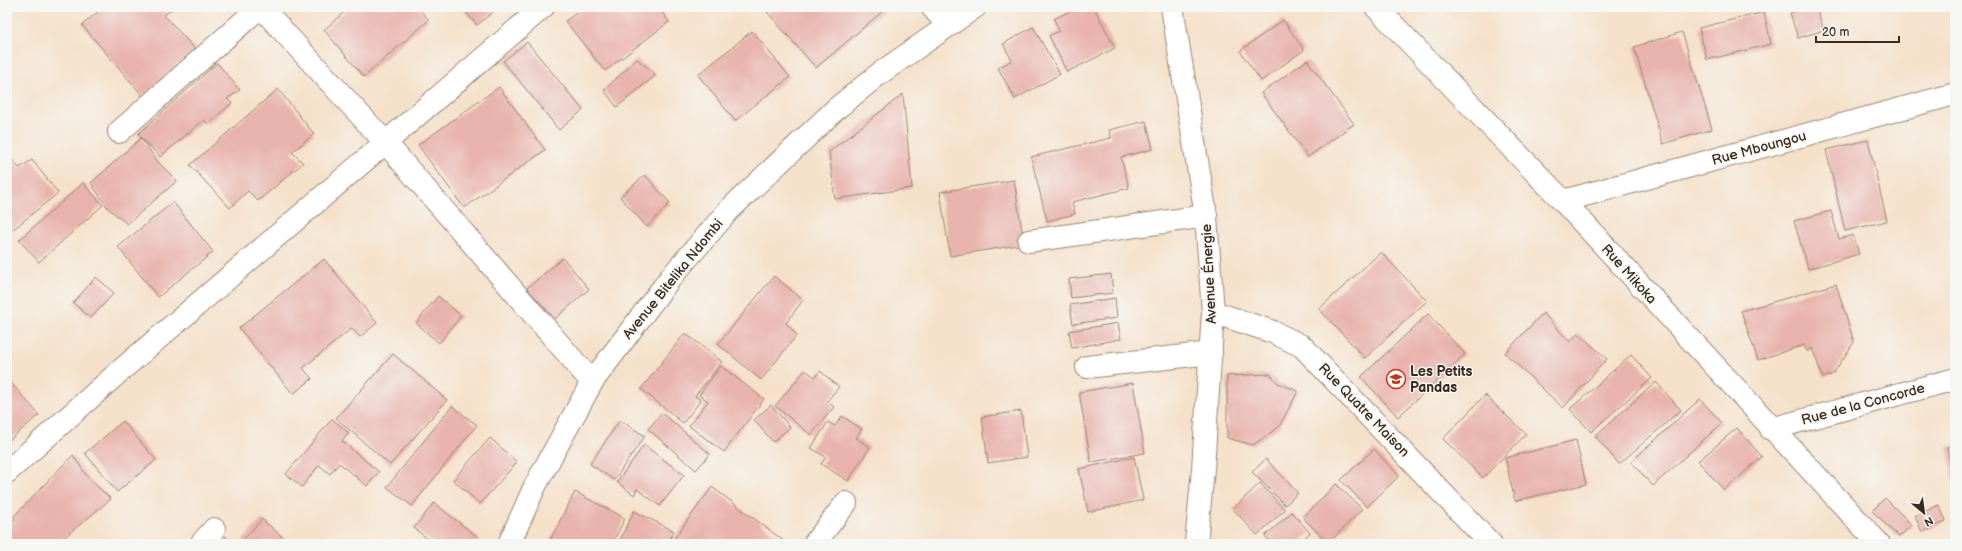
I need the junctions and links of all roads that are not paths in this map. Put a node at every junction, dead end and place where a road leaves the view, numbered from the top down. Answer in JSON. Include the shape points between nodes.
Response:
{"nodes":[{"id":1,"x":261,"y":7,"type":"edge"},
{"id":2,"x":543,"y":7,"type":"edge"},
{"id":3,"x":932,"y":7,"type":"edge"},
{"id":4,"x":975,"y":7,"type":"edge"},
{"id":5,"x":1172,"y":7,"type":"edge"},
{"id":6,"x":1376,"y":7,"type":"edge"},
{"id":7,"x":948,"y":25,"type":"junction"},
{"id":8,"x":1955,"y":94,"type":"edge"},
{"id":9,"x":119,"y":132,"type":"dead end"},
{"id":10,"x":385,"y":142,"type":"junction"},
{"id":11,"x":1563,"y":202,"type":"junction"},
{"id":12,"x":1206,"y":216,"type":"junction"},
{"id":13,"x":1029,"y":241,"type":"dead end"},
{"id":14,"x":1213,"y":312,"type":"junction"},
{"id":15,"x":1211,"y":353,"type":"junction"},
{"id":16,"x":1087,"y":367,"type":"dead end"},
{"id":17,"x":1955,"y":380,"type":"edge"},
{"id":18,"x":592,"y":382,"type":"junction"},
{"id":19,"x":1772,"y":429,"type":"junction"},
{"id":20,"x":7,"y":472,"type":"edge"},
{"id":21,"x":846,"y":502,"type":"dead end"},
{"id":22,"x":509,"y":544,"type":"edge"},
{"id":23,"x":814,"y":544,"type":"edge"},
{"id":24,"x":1196,"y":544,"type":"edge"},
{"id":25,"x":1491,"y":544,"type":"edge"},
{"id":26,"x":1879,"y":544,"type":"edge"}],
"edges":[{"from":1,"to":9,"type":"street"},
{"from":1,"to":10,"type":"street"},
{"from":2,"to":10,"type":"street"},
{"from":3,"to":7,"type":"street"},
{"from":4,"to":7,"type":"street","name":"Avenue Bitelika Ndombi"},
{"from":5,"to":12,"type":"street","name":"Avenue Énergie"},
{"from":6,"to":11,"type":"street","name":"Rue Mikoka"},
{"from":7,"to":18,"type":"street","name":"Avenue Bitelika Ndombi","via":[[879,74],[837,108],[729,210],[671,277]]},
{"from":8,"to":11,"type":"street","name":"Rue Mboungou"},
{"from":10,"to":18,"type":"street"},
{"from":10,"to":20,"type":"street"},
{"from":11,"to":19,"type":"street","name":"Rue Mikoka"},
{"from":12,"to":13,"type":"street"},
{"from":12,"to":14,"type":"street","name":"Avenue Énergie"},
{"from":14,"to":15,"type":"street","name":"Avenue Énergie"},
{"from":14,"to":25,"type":"street","name":"Rue Quatre Maison","via":[[1273,332],[1302,346]]},
{"from":15,"to":16,"type":"street"},
{"from":15,"to":24,"type":"street","name":"Avenue Énergie"},
{"from":17,"to":19,"type":"street","name":"Rue de la Concorde"},
{"from":18,"to":22,"type":"street","name":"Avenue Bitelika Ndombi","via":[[535,486]]},
{"from":19,"to":26,"type":"street","name":"Rue Mikoka"},
{"from":21,"to":23,"type":"street"}]}
